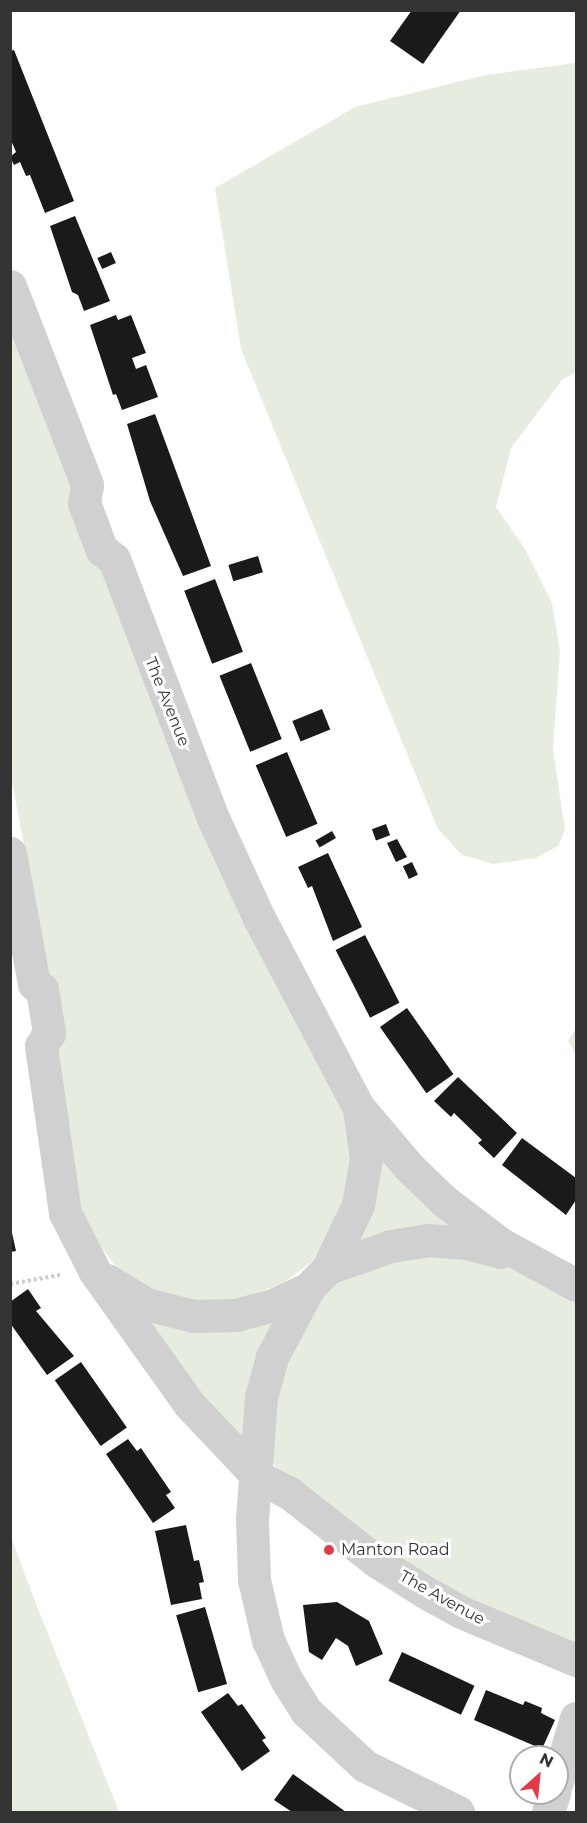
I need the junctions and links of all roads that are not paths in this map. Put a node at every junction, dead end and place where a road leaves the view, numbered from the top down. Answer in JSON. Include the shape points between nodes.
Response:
{"nodes":[{"id":1,"x":10,"y":286,"type":"edge"},
{"id":2,"x":10,"y":853,"type":"edge"},
{"id":3,"x":358,"y":1108,"type":"junction"},
{"id":4,"x":80,"y":1273,"type":"junction"},
{"id":5,"x":318,"y":1278,"type":"junction"},
{"id":6,"x":571,"y":1283,"type":"edge"},
{"id":7,"x":258,"y":1478,"type":"junction"},
{"id":8,"x":576,"y":1660,"type":"edge"},
{"id":9,"x":576,"y":1718,"type":"edge"},
{"id":10,"x":568,"y":1745,"type":"edge"},
{"id":11,"x":458,"y":1812,"type":"edge"}],
"edges":[{"from":1,"to":3,"type":"street","name":"The Avenue","via":[[87,484],[84,503],[102,550],[114,559],[213,818],[258,916]]},
{"from":2,"to":4,"type":"street","name":"The Avenue","via":[[34,984],[42,989],[50,1033],[41,1046],[65,1213]]},
{"from":3,"to":5,"type":"street","name":"The Avenue","via":[[365,1134],[365,1175],[358,1205]]},
{"from":3,"to":6,"type":"street","name":"The Avenue","via":[[443,1200],[501,1244]]},
{"from":4,"to":5,"type":"street","name":"The Avenue","via":[[146,1304],[193,1316],[236,1315],[273,1305]]},
{"from":4,"to":7,"type":"street","name":"The Avenue","via":[[189,1404]]},
{"from":5,"to":6,"type":"street","name":"The Avenue","via":[[391,1246],[447,1240],[498,1251]]},
{"from":5,"to":7,"type":"street","name":"The Avenue","via":[[272,1357],[266,1377],[261,1397]]},
{"from":7,"to":8,"type":"street","name":"The Avenue","via":[[288,1492],[375,1561],[425,1592],[461,1612]]},
{"from":7,"to":11,"type":"street","via":[[252,1519],[257,1600],[268,1640],[295,1695],[322,1729],[365,1766]]},
{"from":9,"to":10,"type":"street"}]}
